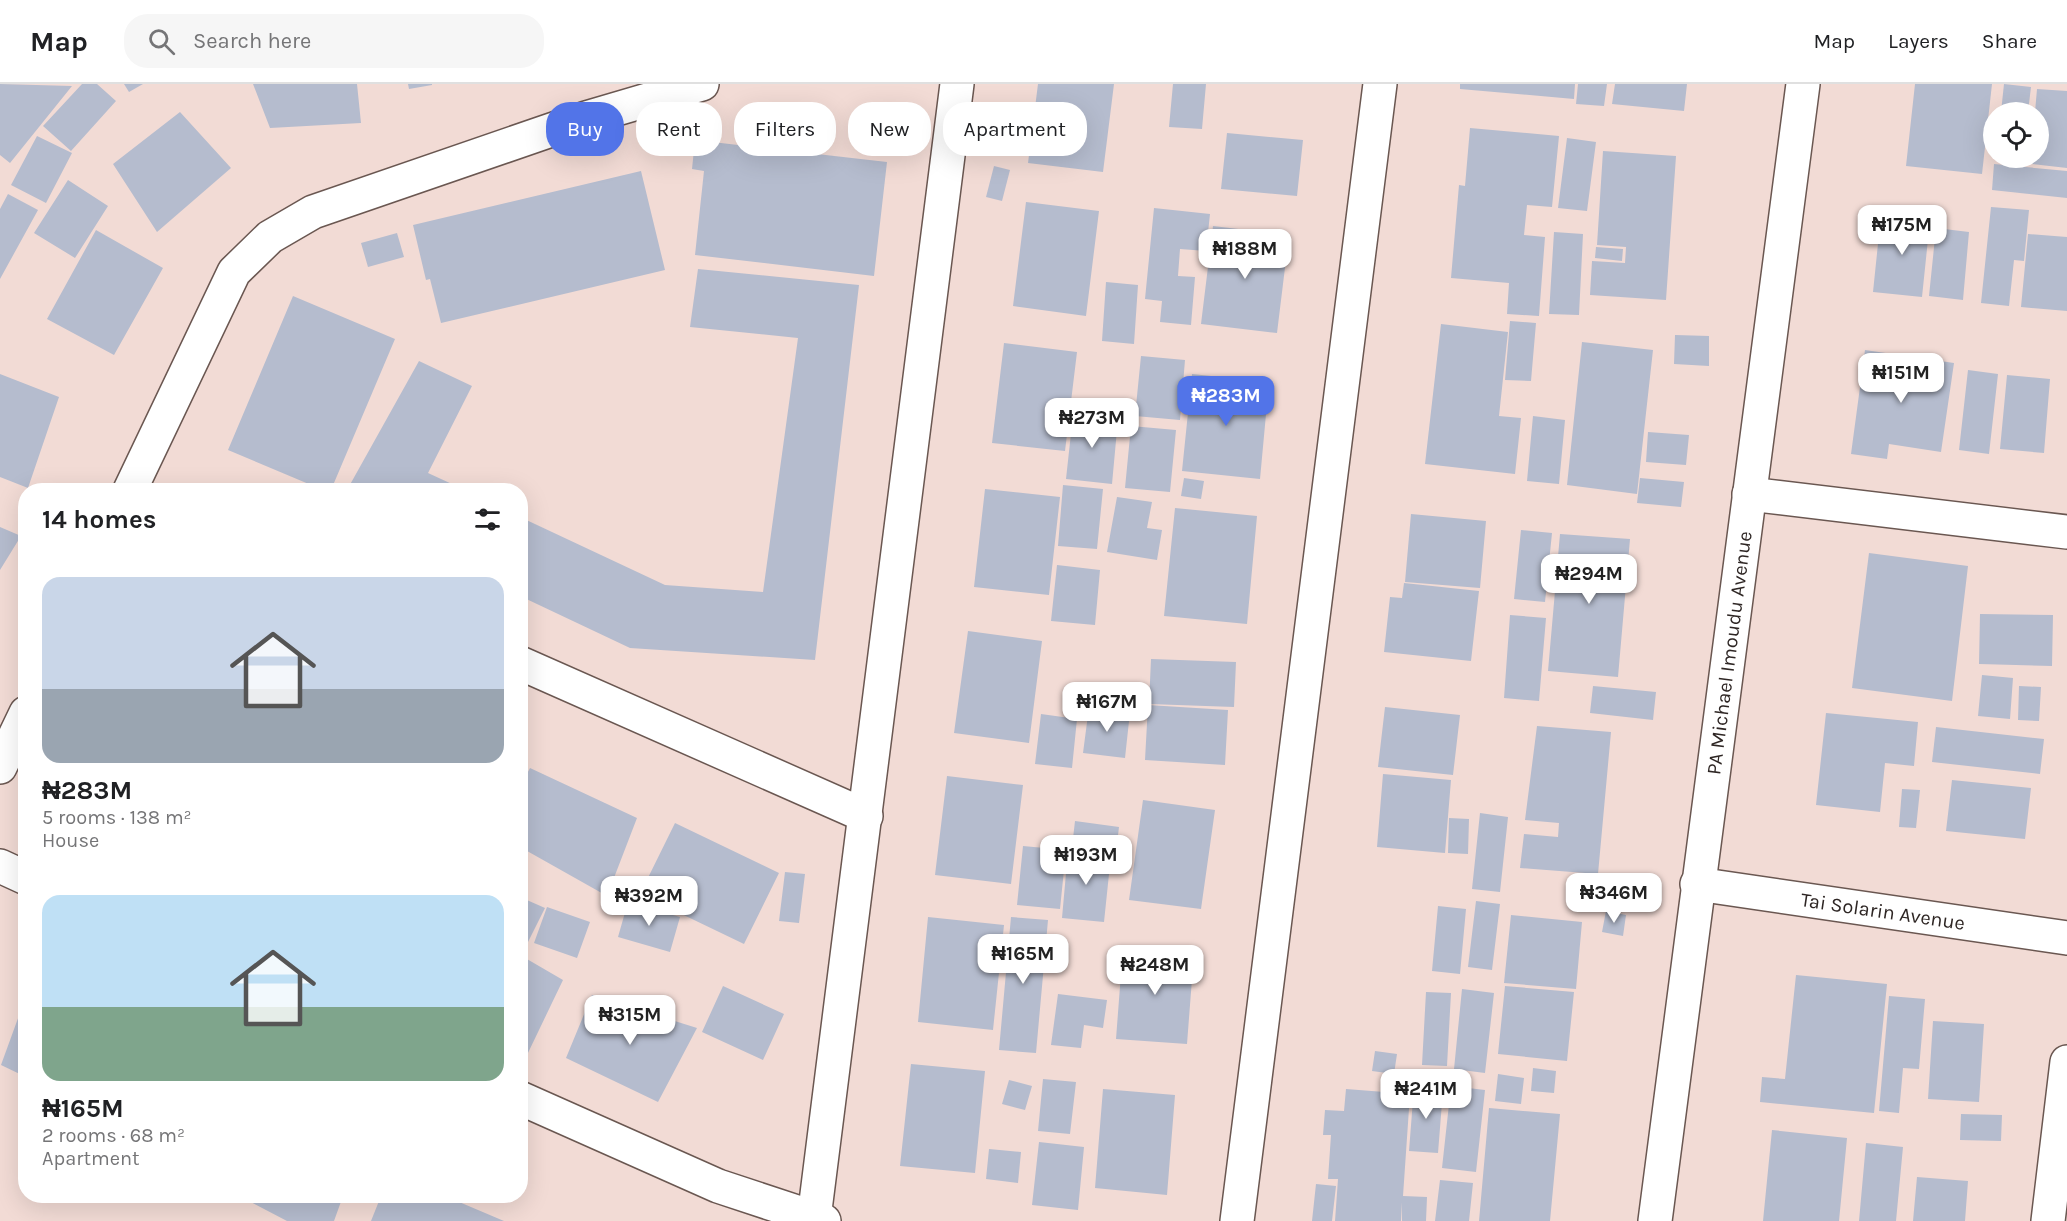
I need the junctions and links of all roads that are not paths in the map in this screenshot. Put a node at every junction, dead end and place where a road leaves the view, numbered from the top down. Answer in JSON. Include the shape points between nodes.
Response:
{"nodes":[{"id":1,"x":702,"y":84,"type":"edge"},
{"id":2,"x":957,"y":84,"type":"edge"},
{"id":3,"x":1380,"y":84,"type":"edge"},
{"id":4,"x":1803,"y":84,"type":"edge"},
{"id":5,"x":134,"y":483,"type":"edge"},
{"id":6,"x":1749,"y":494,"type":"junction"},
{"id":7,"x":2067,"y":532,"type":"edge"},
{"id":8,"x":528,"y":667,"type":"edge"},
{"id":9,"x":18,"y":730,"type":"edge"},
{"id":10,"x":0,"y":767,"type":"edge"},
{"id":11,"x":866,"y":816,"type":"junction"},
{"id":12,"x":0,"y":867,"type":"edge"},
{"id":13,"x":18,"y":875,"type":"edge"},
{"id":14,"x":1697,"y":884,"type":"junction"},
{"id":15,"x":2067,"y":938,"type":"edge"},
{"id":16,"x":2067,"y":1062,"type":"edge"},
{"id":17,"x":528,"y":1102,"type":"edge"},
{"id":18,"x":819,"y":1220,"type":"edge"},
{"id":19,"x":1238,"y":1221,"type":"edge"},
{"id":20,"x":1655,"y":1221,"type":"edge"},
{"id":21,"x":2048,"y":1221,"type":"edge"}],
"edges":[{"from":1,"to":5,"type":"street","via":[[586,118],[313,212],[270,237],[234,272]]},
{"from":2,"to":11,"type":"street"},
{"from":3,"to":19,"type":"street"},
{"from":4,"to":6,"type":"street","name":"PA Michael Imoudu Avenue"},
{"from":6,"to":7,"type":"street"},
{"from":6,"to":14,"type":"street","name":"PA Michael Imoudu Avenue"},
{"from":8,"to":11,"type":"street"},
{"from":9,"to":10,"type":"street"},
{"from":11,"to":18,"type":"street"},
{"from":12,"to":13,"type":"street"},
{"from":14,"to":15,"type":"street","name":"Tai Solarin Avenue"},
{"from":14,"to":20,"type":"street","name":"PA Michael Imoudu Avenue"},
{"from":16,"to":21,"type":"street"},
{"from":17,"to":18,"type":"street","via":[[718,1186]]}]}
